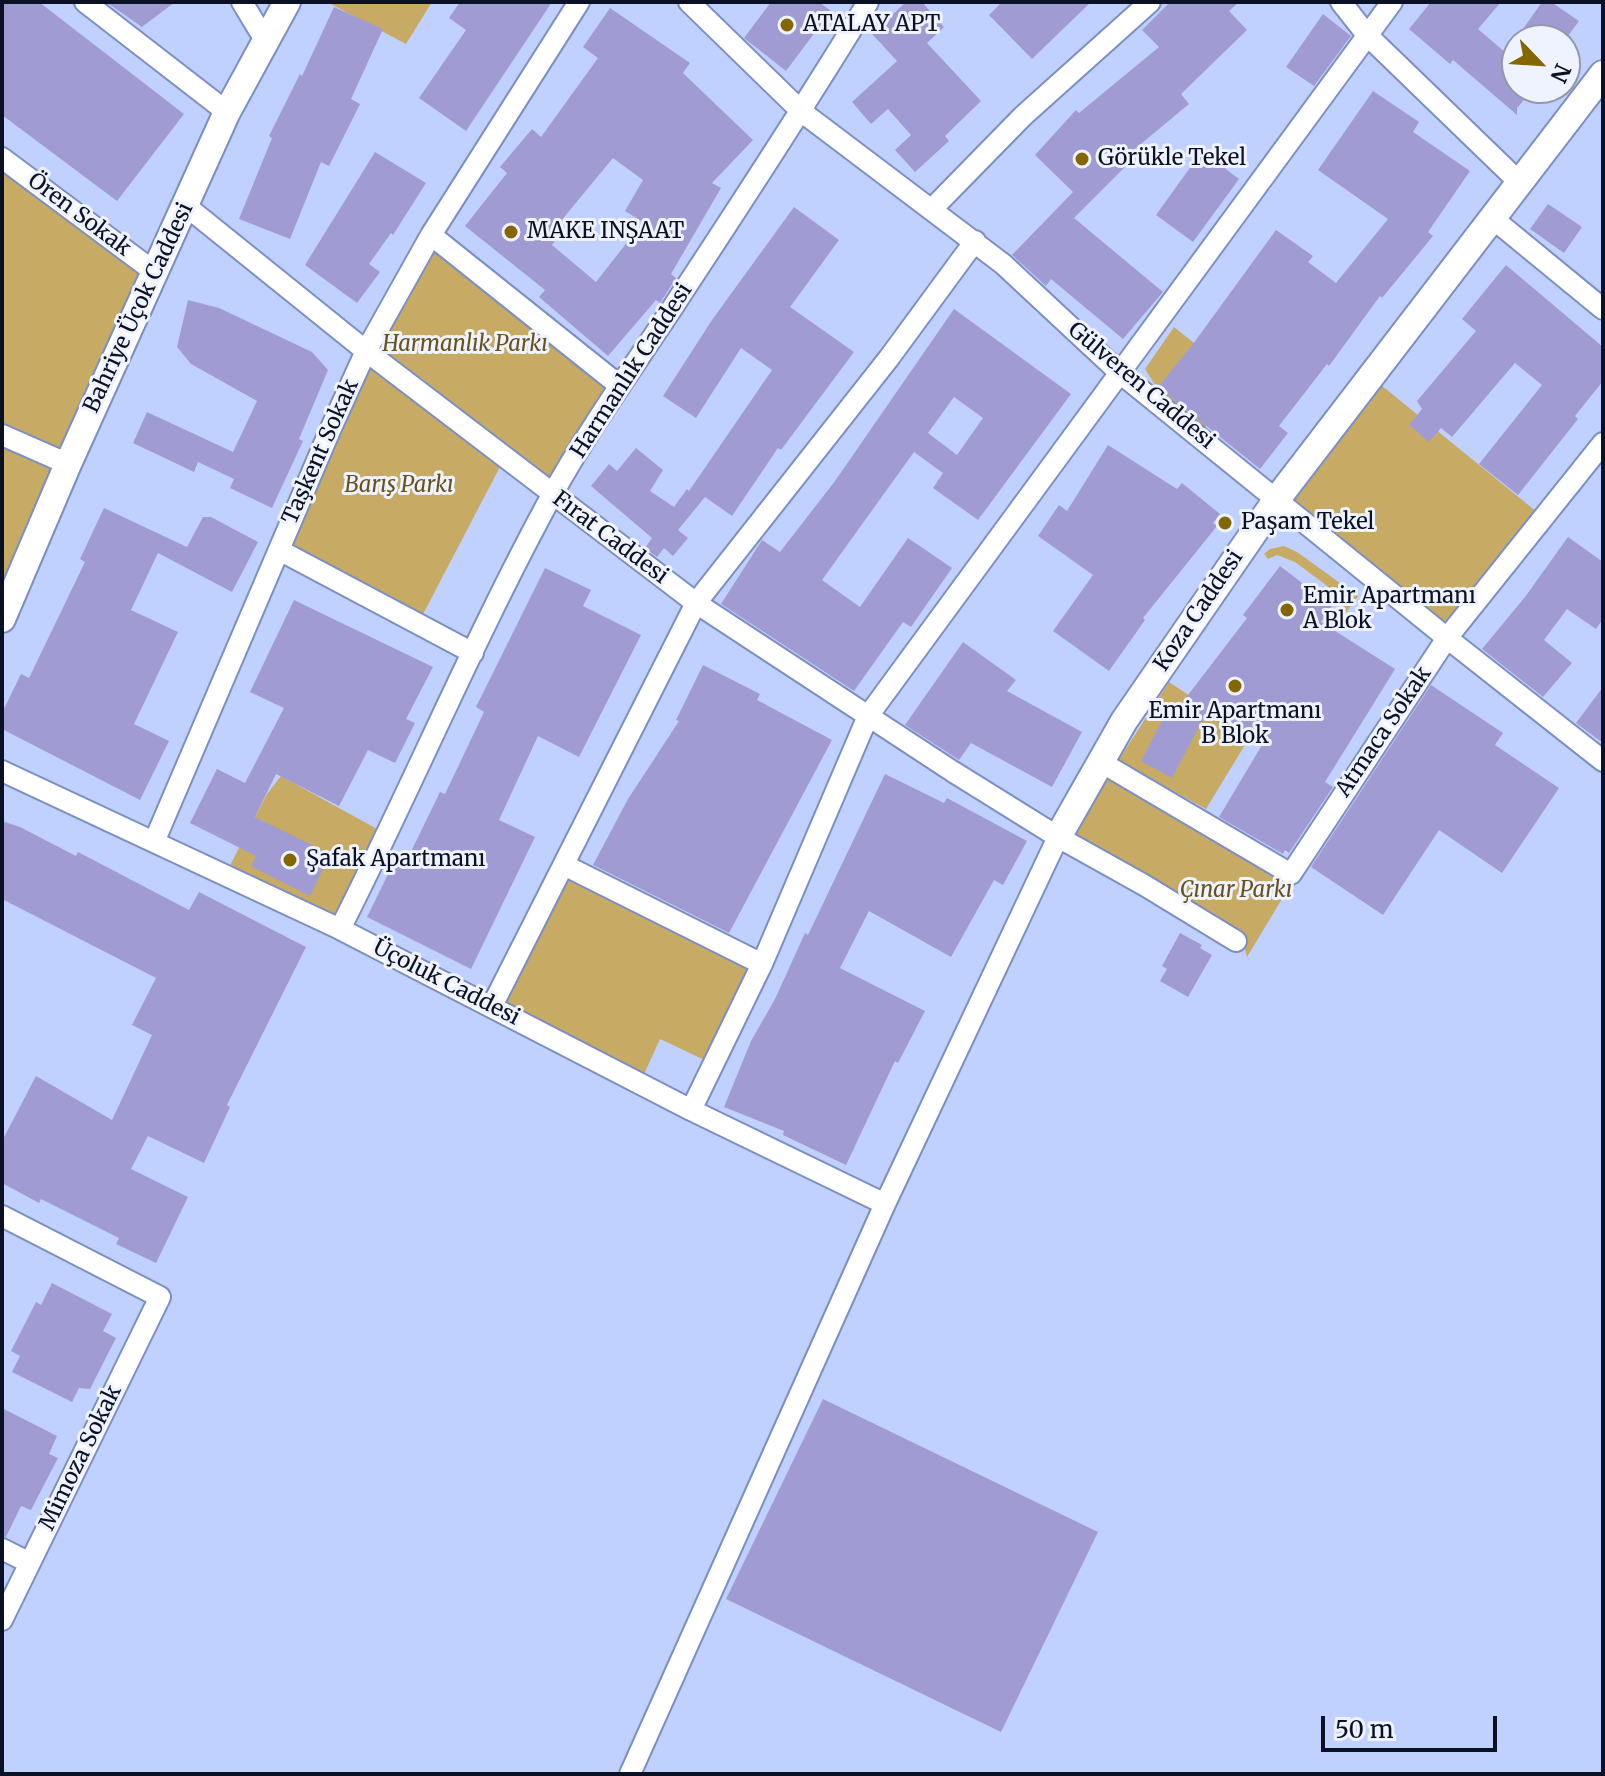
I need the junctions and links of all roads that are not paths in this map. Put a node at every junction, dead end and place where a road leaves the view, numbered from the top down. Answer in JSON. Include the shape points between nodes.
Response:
{"nodes":[{"id":1,"x":85,"y":2,"type":"edge"},
{"id":2,"x":242,"y":2,"type":"edge"},
{"id":3,"x":287,"y":2,"type":"edge"},
{"id":4,"x":579,"y":2,"type":"edge"},
{"id":5,"x":689,"y":2,"type":"edge"},
{"id":6,"x":868,"y":2,"type":"edge"},
{"id":7,"x":1150,"y":2,"type":"edge"},
{"id":8,"x":1341,"y":2,"type":"edge"},
{"id":9,"x":1392,"y":2,"type":"edge"},
{"id":10,"x":1367,"y":35,"type":"junction"},
{"id":11,"x":265,"y":40,"type":"junction"},
{"id":12,"x":1603,"y":74,"type":"edge"},
{"id":13,"x":227,"y":112,"type":"junction"},
{"id":14,"x":802,"y":112,"type":"junction"},
{"id":15,"x":2,"y":158,"type":"edge"},
{"id":16,"x":1519,"y":182,"type":"junction"},
{"id":17,"x":186,"y":206,"type":"junction"},
{"id":18,"x":932,"y":209,"type":"junction"},
{"id":19,"x":1491,"y":217,"type":"junction"},
{"id":20,"x":431,"y":235,"type":"junction"},
{"id":21,"x":975,"y":241,"type":"junction"},
{"id":22,"x":156,"y":273,"type":"junction"},
{"id":23,"x":1603,"y":309,"type":"edge"},
{"id":24,"x":366,"y":351,"type":"junction"},
{"id":25,"x":1120,"y":373,"type":"junction"},
{"id":26,"x":620,"y":386,"type":"junction"},
{"id":27,"x":2,"y":435,"type":"edge"},
{"id":28,"x":1603,"y":443,"type":"edge"},
{"id":29,"x":68,"y":464,"type":"junction"},
{"id":30,"x":1596,"y":466,"type":"edge"},
{"id":31,"x":552,"y":495,"type":"junction"},
{"id":32,"x":1277,"y":499,"type":"junction"},
{"id":33,"x":279,"y":550,"type":"junction"},
{"id":34,"x":8,"y":590,"type":"edge"},
{"id":35,"x":696,"y":603,"type":"junction"},
{"id":36,"x":2,"y":619,"type":"edge"},
{"id":37,"x":1447,"y":638,"type":"junction"},
{"id":38,"x":473,"y":653,"type":"junction"},
{"id":39,"x":868,"y":716,"type":"junction"},
{"id":40,"x":1099,"y":761,"type":"junction"},
{"id":41,"x":1603,"y":761,"type":"edge"},
{"id":42,"x":2,"y":771,"type":"edge"},
{"id":43,"x":1058,"y":837,"type":"junction"},
{"id":44,"x":154,"y":842,"type":"junction"},
{"id":45,"x":564,"y":865,"type":"junction"},
{"id":46,"x":340,"y":929,"type":"junction"},
{"id":47,"x":1236,"y":941,"type":"dead end"},
{"id":48,"x":762,"y":964,"type":"junction"},
{"id":49,"x":492,"y":1006,"type":"junction"},
{"id":50,"x":691,"y":1110,"type":"junction"},
{"id":51,"x":885,"y":1204,"type":"junction"},
{"id":52,"x":2,"y":1216,"type":"edge"},
{"id":53,"x":2,"y":1549,"type":"edge"},
{"id":54,"x":30,"y":1563,"type":"junction"},
{"id":55,"x":2,"y":1620,"type":"edge"},
{"id":56,"x":630,"y":1774,"type":"edge"}],
"edges":[{"from":1,"to":13,"type":"street"},
{"from":2,"to":11,"type":"street"},
{"from":3,"to":11,"type":"street","name":"Bahriye Üçok Caddesi"},
{"from":4,"to":20,"type":"street","name":"Taşkent Sokak"},
{"from":5,"to":14,"type":"street","name":"Gülveren Caddesi"},
{"from":6,"to":14,"type":"street","name":"Harmanlık Caddesi"},
{"from":7,"to":18,"type":"street","via":[[1023,116]]},
{"from":8,"to":10,"type":"street"},
{"from":9,"to":10,"type":"street"},
{"from":10,"to":16,"type":"street"},
{"from":10,"to":25,"type":"street"},
{"from":11,"to":13,"type":"street","name":"Bahriye Üçok Caddesi"},
{"from":12,"to":16,"type":"street","name":"Koza Caddesi"},
{"from":13,"to":17,"type":"street","name":"Bahriye Üçok Caddesi"},
{"from":14,"to":18,"type":"street","name":"Gülveren Caddesi"},
{"from":14,"to":26,"type":"street","name":"Harmanlık Caddesi"},
{"from":15,"to":22,"type":"street","name":"Ören Sokak"},
{"from":16,"to":19,"type":"street","name":"Koza Caddesi"},
{"from":17,"to":22,"type":"street","name":"Bahriye Üçok Caddesi"},
{"from":17,"to":24,"type":"street","name":"Fırat Caddesi"},
{"from":18,"to":21,"type":"street","name":"Gülveren Caddesi"},
{"from":19,"to":23,"type":"street"},
{"from":19,"to":32,"type":"street","name":"Koza Caddesi"},
{"from":20,"to":24,"type":"street","name":"Taşkent Sokak"},
{"from":20,"to":26,"type":"street"},
{"from":21,"to":25,"type":"street","name":"Gülveren Caddesi"},
{"from":21,"to":35,"type":"street"},
{"from":22,"to":29,"type":"street","name":"Bahriye Üçok Caddesi"},
{"from":24,"to":31,"type":"street","name":"Fırat Caddesi"},
{"from":24,"to":33,"type":"street","name":"Taşkent Sokak"},
{"from":25,"to":32,"type":"street","name":"Gülveren Caddesi"},
{"from":25,"to":39,"type":"street"},
{"from":26,"to":31,"type":"street","name":"Harmanlık Caddesi"},
{"from":27,"to":29,"type":"street"},
{"from":28,"to":30,"type":"street","name":"Atmaca Sokak"},
{"from":29,"to":34,"type":"street","name":"Bahriye Üçok Caddesi"},
{"from":30,"to":37,"type":"street","name":"Atmaca Sokak"},
{"from":31,"to":35,"type":"street","name":"Fırat Caddesi"},
{"from":31,"to":38,"type":"street","name":"Harmanlık Caddesi"},
{"from":32,"to":37,"type":"street","name":"Gülveren Caddesi"},
{"from":32,"to":40,"type":"street","name":"Koza Caddesi"},
{"from":33,"to":38,"type":"street"},
{"from":33,"to":44,"type":"street","name":"Taşkent Sokak"},
{"from":34,"to":36,"type":"street","name":"Bahriye Üçok Caddesi"},
{"from":35,"to":39,"type":"street","name":"Fırat Caddesi"},
{"from":35,"to":45,"type":"street"},
{"from":37,"to":40,"type":"street","name":"Atmaca Sokak","via":[[1291,874]]},
{"from":37,"to":41,"type":"street","name":"Gülveren Caddesi"},
{"from":38,"to":46,"type":"street","name":"Harmanlık Caddesi"},
{"from":39,"to":43,"type":"street","name":"Fırat Caddesi"},
{"from":39,"to":48,"type":"street"},
{"from":40,"to":43,"type":"street","name":"Koza Caddesi"},
{"from":42,"to":44,"type":"street","name":"Üçoluk Caddesi"},
{"from":43,"to":47,"type":"street","name":"Fırat Caddesi"},
{"from":43,"to":51,"type":"street","name":"Koza Caddesi"},
{"from":44,"to":46,"type":"street","name":"Üçoluk Caddesi"},
{"from":45,"to":48,"type":"street"},
{"from":45,"to":49,"type":"street"},
{"from":46,"to":49,"type":"street","name":"Üçoluk Caddesi"},
{"from":48,"to":50,"type":"street"},
{"from":49,"to":50,"type":"street","name":"Üçoluk Caddesi"},
{"from":50,"to":51,"type":"street","name":"Üçoluk Caddesi"},
{"from":51,"to":56,"type":"street","name":"Koza Caddesi"},
{"from":52,"to":54,"type":"street","name":"Mimoza Sokak","via":[[160,1297]]},
{"from":53,"to":54,"type":"street"},
{"from":54,"to":55,"type":"street","name":"Mimoza Sokak"}]}
